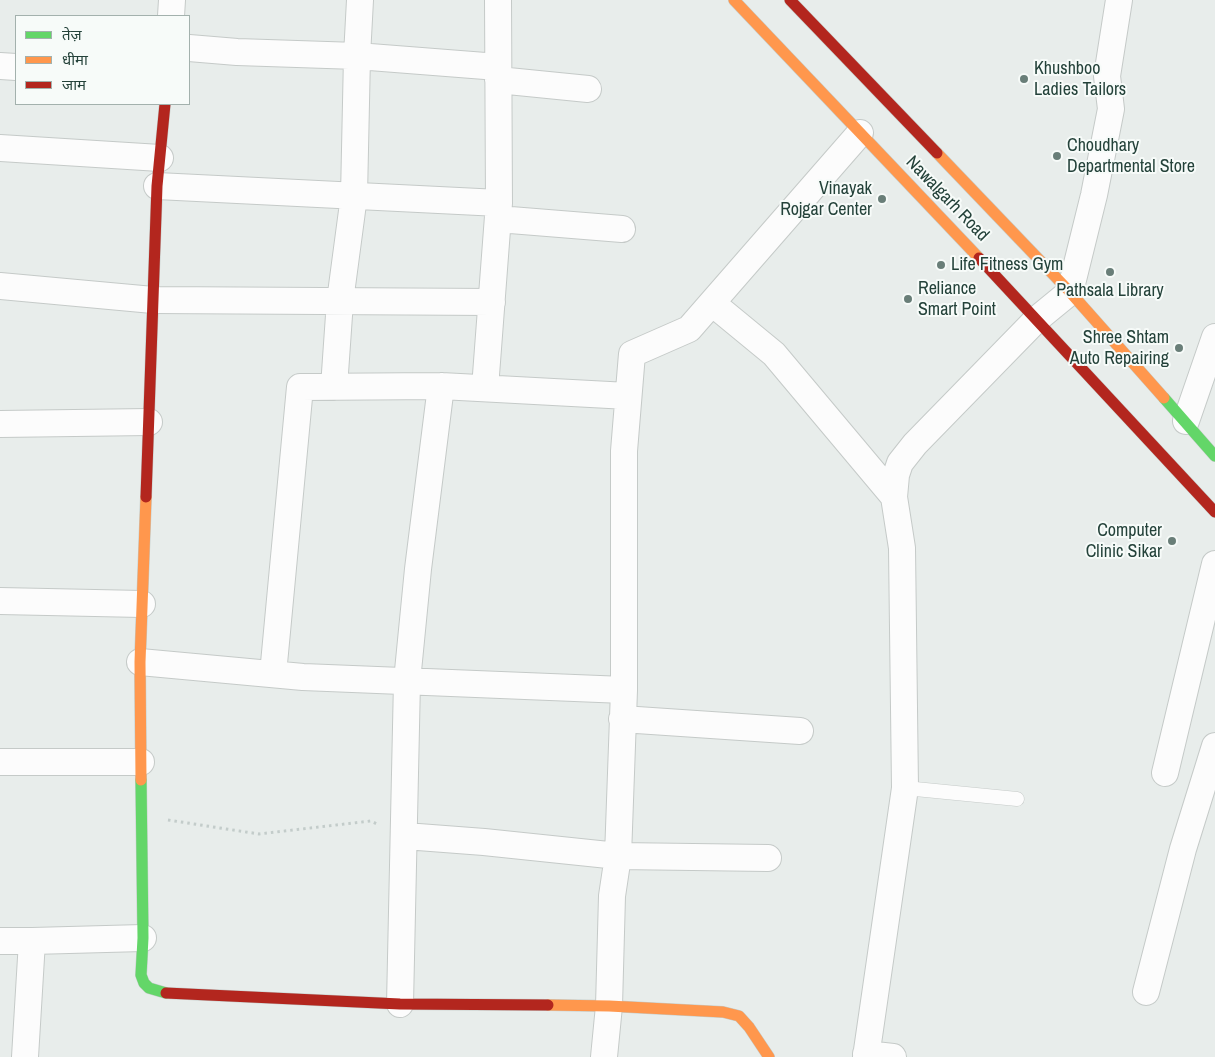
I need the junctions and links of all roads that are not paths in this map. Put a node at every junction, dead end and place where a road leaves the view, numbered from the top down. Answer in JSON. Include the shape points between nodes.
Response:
{"nodes":[{"id":1,"x":172,"y":0,"type":"edge"},
{"id":2,"x":360,"y":0,"type":"edge"},
{"id":3,"x":498,"y":0,"type":"edge"},
{"id":4,"x":734,"y":0,"type":"edge"},
{"id":5,"x":1119,"y":0,"type":"edge"},
{"id":6,"x":794,"y":1,"type":"edge"},
{"id":7,"x":171,"y":15,"type":"edge"},
{"id":8,"x":190,"y":48,"type":"edge"},
{"id":9,"x":357,"y":56,"type":"junction"},
{"id":10,"x":0,"y":66,"type":"edge"},
{"id":11,"x":15,"y":67,"type":"edge"},
{"id":12,"x":498,"y":74,"type":"junction"},
{"id":13,"x":588,"y":89,"type":"dead end"},
{"id":14,"x":165,"y":105,"type":"edge"},
{"id":15,"x":860,"y":133,"type":"junction"},
{"id":16,"x":0,"y":148,"type":"edge"},
{"id":17,"x":160,"y":158,"type":"junction"},
{"id":18,"x":157,"y":186,"type":"junction"},
{"id":19,"x":354,"y":196,"type":"junction"},
{"id":20,"x":498,"y":211,"type":"junction"},
{"id":21,"x":622,"y":228,"type":"dead end"},
{"id":22,"x":0,"y":286,"type":"edge"},
{"id":23,"x":1070,"y":292,"type":"junction"},
{"id":24,"x":153,"y":300,"type":"junction"},
{"id":25,"x":340,"y":301,"type":"junction"},
{"id":26,"x":492,"y":302,"type":"junction"},
{"id":27,"x":712,"y":303,"type":"junction"},
{"id":28,"x":1037,"y":319,"type":"junction"},
{"id":29,"x":1215,"y":337,"type":"edge"},
{"id":30,"x":334,"y":386,"type":"junction"},
{"id":31,"x":441,"y":386,"type":"junction"},
{"id":32,"x":485,"y":388,"type":"junction"},
{"id":33,"x":628,"y":396,"type":"junction"},
{"id":34,"x":1186,"y":421,"type":"junction"},
{"id":35,"x":149,"y":422,"type":"junction"},
{"id":36,"x":0,"y":424,"type":"edge"},
{"id":37,"x":1215,"y":456,"type":"edge"},
{"id":38,"x":894,"y":497,"type":"junction"},
{"id":39,"x":1215,"y":512,"type":"edge"},
{"id":40,"x":1215,"y":564,"type":"edge"},
{"id":41,"x":0,"y":601,"type":"edge"},
{"id":42,"x":142,"y":604,"type":"junction"},
{"id":43,"x":140,"y":662,"type":"junction"},
{"id":44,"x":273,"y":674,"type":"junction"},
{"id":45,"x":407,"y":682,"type":"junction"},
{"id":46,"x":624,"y":690,"type":"junction"},
{"id":47,"x":622,"y":719,"type":"junction"},
{"id":48,"x":800,"y":730,"type":"dead end"},
{"id":49,"x":1215,"y":746,"type":"edge"},
{"id":50,"x":0,"y":762,"type":"edge"},
{"id":51,"x":141,"y":762,"type":"junction"},
{"id":52,"x":1165,"y":773,"type":"dead end"},
{"id":53,"x":904,"y":788,"type":"junction"},
{"id":54,"x":1017,"y":799,"type":"dead end"},
{"id":55,"x":405,"y":836,"type":"junction"},
{"id":56,"x":618,"y":856,"type":"junction"},
{"id":57,"x":768,"y":858,"type":"dead end"},
{"id":58,"x":143,"y":938,"type":"junction"},
{"id":59,"x":0,"y":941,"type":"edge"},
{"id":60,"x":32,"y":941,"type":"junction"},
{"id":61,"x":1146,"y":992,"type":"dead end"},
{"id":62,"x":400,"y":1004,"type":"junction"},
{"id":63,"x":609,"y":1006,"type":"junction"},
{"id":64,"x":866,"y":1055,"type":"edge"},
{"id":65,"x":25,"y":1057,"type":"edge"},
{"id":66,"x":604,"y":1057,"type":"edge"},
{"id":67,"x":769,"y":1057,"type":"edge"},
{"id":68,"x":894,"y":1057,"type":"edge"}],
"edges":[{"from":1,"to":7,"type":"street"},
{"from":2,"to":9,"type":"street"},
{"from":3,"to":12,"type":"street"},
{"from":4,"to":15,"type":"street","name":"Nawalgarh Road"},
{"from":5,"to":23,"type":"street","via":[[1107,76],[1110,109],[1094,195]]},
{"from":6,"to":23,"type":"street"},
{"from":8,"to":9,"type":"street"},
{"from":9,"to":12,"type":"street"},
{"from":9,"to":19,"type":"street"},
{"from":10,"to":11,"type":"street"},
{"from":12,"to":13,"type":"street"},
{"from":12,"to":20,"type":"street"},
{"from":14,"to":17,"type":"street"},
{"from":15,"to":27,"type":"street"},
{"from":15,"to":28,"type":"street","name":"Nawalgarh Road"},
{"from":16,"to":17,"type":"street"},
{"from":17,"to":18,"type":"street"},
{"from":18,"to":19,"type":"street"},
{"from":18,"to":24,"type":"street"},
{"from":19,"to":20,"type":"street"},
{"from":19,"to":25,"type":"street"},
{"from":20,"to":21,"type":"street"},
{"from":20,"to":26,"type":"street"},
{"from":22,"to":24,"type":"street"},
{"from":23,"to":28,"type":"street"},
{"from":23,"to":34,"type":"street"},
{"from":24,"to":25,"type":"street"},
{"from":24,"to":35,"type":"street"},
{"from":25,"to":26,"type":"street"},
{"from":25,"to":30,"type":"street"},
{"from":26,"to":32,"type":"street"},
{"from":27,"to":33,"type":"street","via":[[689,329],[632,354]]},
{"from":27,"to":38,"type":"street","via":[[774,354]]},
{"from":28,"to":38,"type":"street","via":[[915,444],[900,464]]},
{"from":28,"to":39,"type":"street","name":"Nawalgarh Road"},
{"from":29,"to":34,"type":"street"},
{"from":30,"to":31,"type":"street"},
{"from":30,"to":44,"type":"street","via":[[300,387]]},
{"from":31,"to":32,"type":"street"},
{"from":31,"to":45,"type":"street"},
{"from":32,"to":33,"type":"street"},
{"from":33,"to":46,"type":"street","via":[[624,451]]},
{"from":34,"to":37,"type":"street"},
{"from":35,"to":36,"type":"street"},
{"from":35,"to":42,"type":"street"},
{"from":38,"to":53,"type":"street","via":[[902,548]]},
{"from":40,"to":52,"type":"street"},
{"from":41,"to":42,"type":"street"},
{"from":42,"to":43,"type":"street"},
{"from":43,"to":44,"type":"street"},
{"from":43,"to":51,"type":"street"},
{"from":44,"to":45,"type":"street"},
{"from":45,"to":46,"type":"street"},
{"from":45,"to":55,"type":"street"},
{"from":46,"to":47,"type":"street"},
{"from":47,"to":48,"type":"street"},
{"from":47,"to":56,"type":"street"},
{"from":49,"to":61,"type":"street","via":[[1182,850]]},
{"from":50,"to":51,"type":"street"},
{"from":51,"to":58,"type":"street"},
{"from":53,"to":54,"type":"lane"},
{"from":53,"to":64,"type":"street"},
{"from":55,"to":56,"type":"street"},
{"from":55,"to":62,"type":"street"},
{"from":56,"to":57,"type":"street"},
{"from":56,"to":63,"type":"street","via":[[612,896]]},
{"from":58,"to":60,"type":"street"},
{"from":58,"to":62,"type":"street","via":[[142,982],[150,990],[164,994]]},
{"from":59,"to":60,"type":"street"},
{"from":60,"to":65,"type":"street"},
{"from":62,"to":63,"type":"street"},
{"from":63,"to":66,"type":"street"},
{"from":63,"to":67,"type":"street","via":[[723,1012],[739,1016]]},
{"from":64,"to":68,"type":"street"}]}
